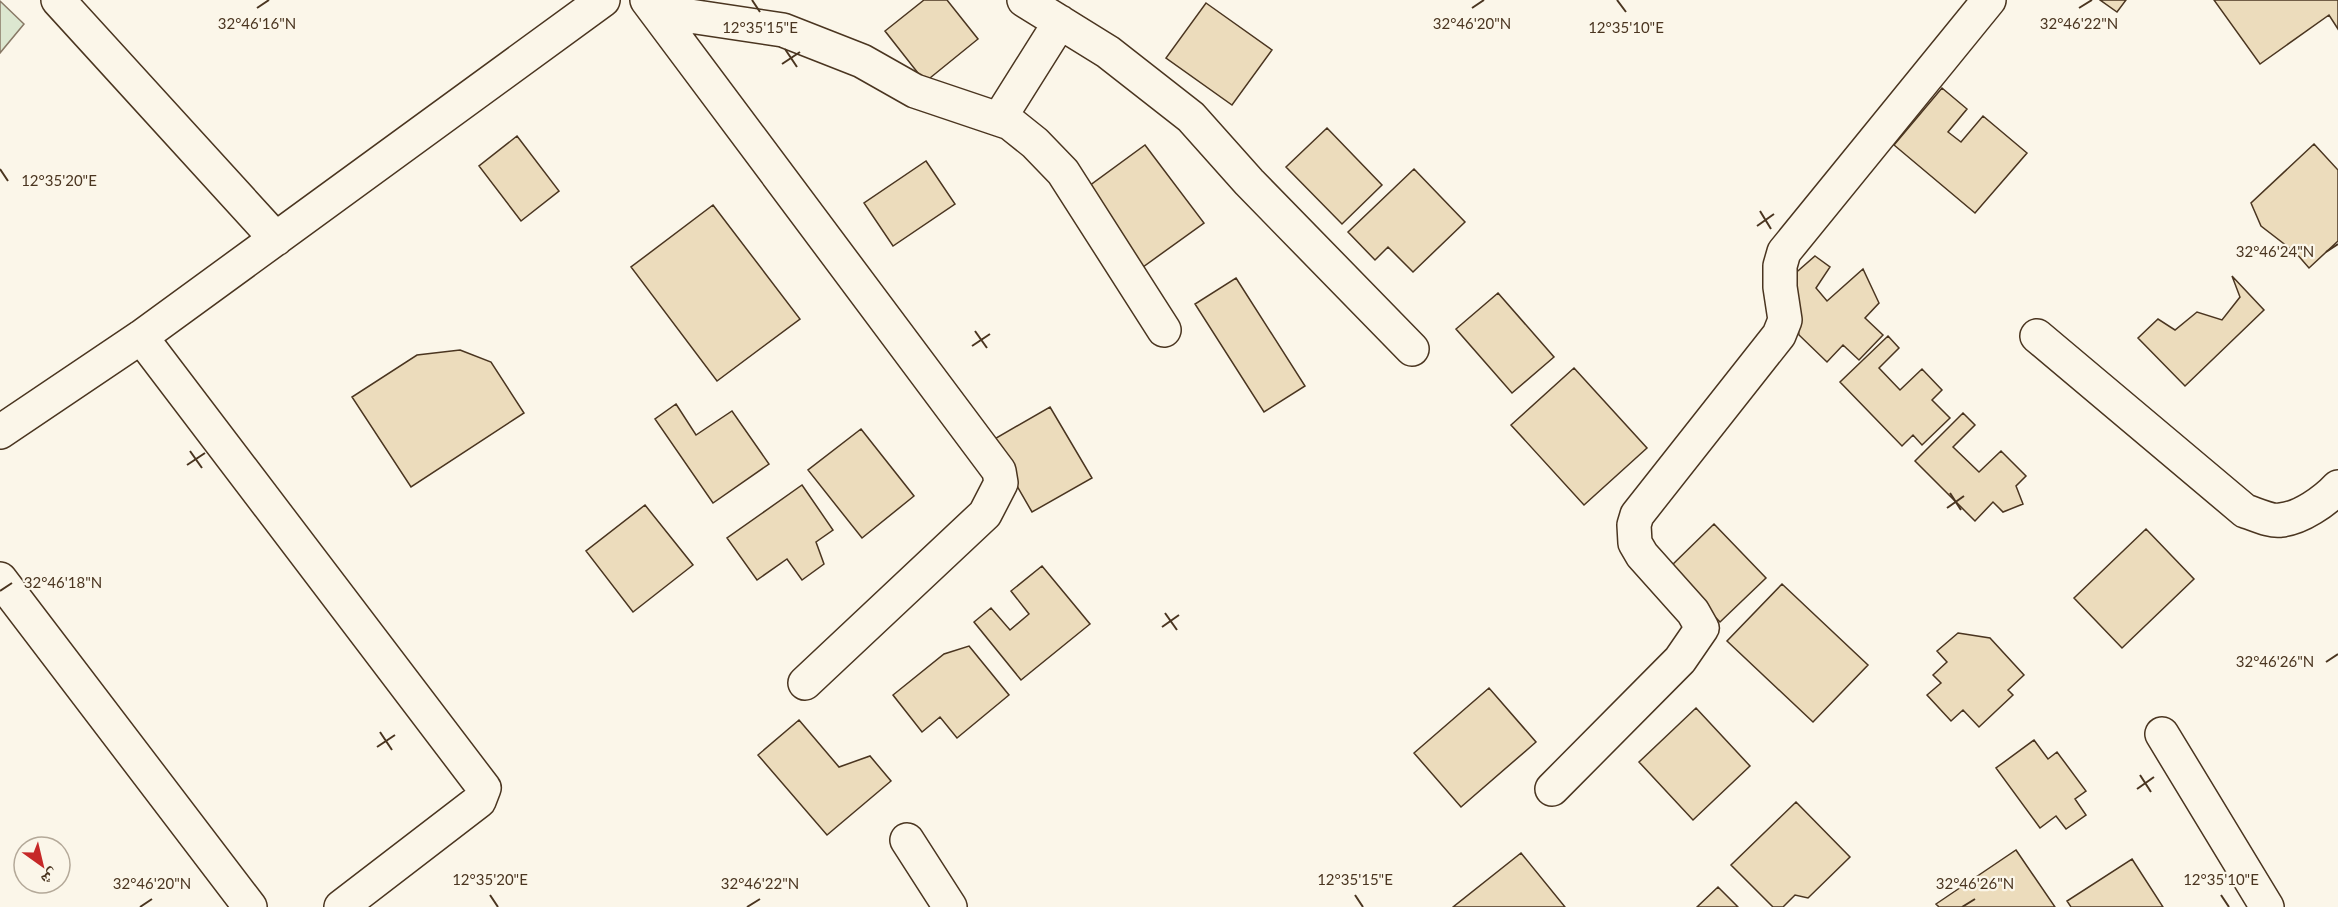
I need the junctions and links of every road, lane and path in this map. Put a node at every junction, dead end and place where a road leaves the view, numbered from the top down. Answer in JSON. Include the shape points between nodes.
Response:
{"nodes":[{"id":1,"x":57,"y":0,"type":"edge"},
{"id":2,"x":603,"y":0,"type":"edge"},
{"id":3,"x":1024,"y":0,"type":"edge"},
{"id":4,"x":1989,"y":0,"type":"edge"},
{"id":5,"x":652,"y":6,"type":"edge"},
{"id":6,"x":1060,"y":22,"type":"junction"},
{"id":7,"x":999,"y":119,"type":"junction"},
{"id":8,"x":276,"y":238,"type":"junction"},
{"id":9,"x":1164,"y":330,"type":"dead end"},
{"id":10,"x":2037,"y":336,"type":"dead end"},
{"id":11,"x":141,"y":337,"type":"junction"},
{"id":12,"x":1412,"y":349,"type":"dead end"},
{"id":13,"x":0,"y":432,"type":"edge"},
{"id":14,"x":2338,"y":487,"type":"edge"},
{"id":15,"x":0,"y":579,"type":"edge"},
{"id":16,"x":805,"y":683,"type":"dead end"},
{"id":17,"x":2162,"y":734,"type":"dead end"},
{"id":18,"x":1552,"y":789,"type":"dead end"},
{"id":19,"x":907,"y":840,"type":"dead end"},
{"id":20,"x":250,"y":907,"type":"edge"},
{"id":21,"x":341,"y":907,"type":"edge"},
{"id":22,"x":950,"y":907,"type":"edge"},
{"id":23,"x":2267,"y":907,"type":"edge"}],
"edges":[{"from":1,"to":8,"type":"street"},
{"from":2,"to":8,"type":"street"},
{"from":3,"to":6,"type":"street"},
{"from":4,"to":18,"type":"street","via":[[1784,252],[1780,286],[1785,320],[1779,335],[1637,515],[1635,543],[1694,612],[1702,628],[1680,660]]},
{"from":5,"to":7,"type":"street","via":[[783,30],[862,61],[915,91]]},
{"from":5,"to":16,"type":"street","via":[[999,471],[1001,483],[985,514]]},
{"from":6,"to":7,"type":"street"},
{"from":6,"to":12,"type":"street","via":[[1108,52],[1191,117]]},
{"from":7,"to":9,"type":"street","via":[[1035,143],[1063,172]]},
{"from":8,"to":11,"type":"street"},
{"from":10,"to":14,"type":"street","via":[[2245,511],[2280,521],[2302,513]]},
{"from":11,"to":13,"type":"street"},
{"from":11,"to":21,"type":"street","via":[[484,788],[473,807]]},
{"from":15,"to":20,"type":"street"},
{"from":17,"to":23,"type":"street"},
{"from":19,"to":22,"type":"street"}]}
